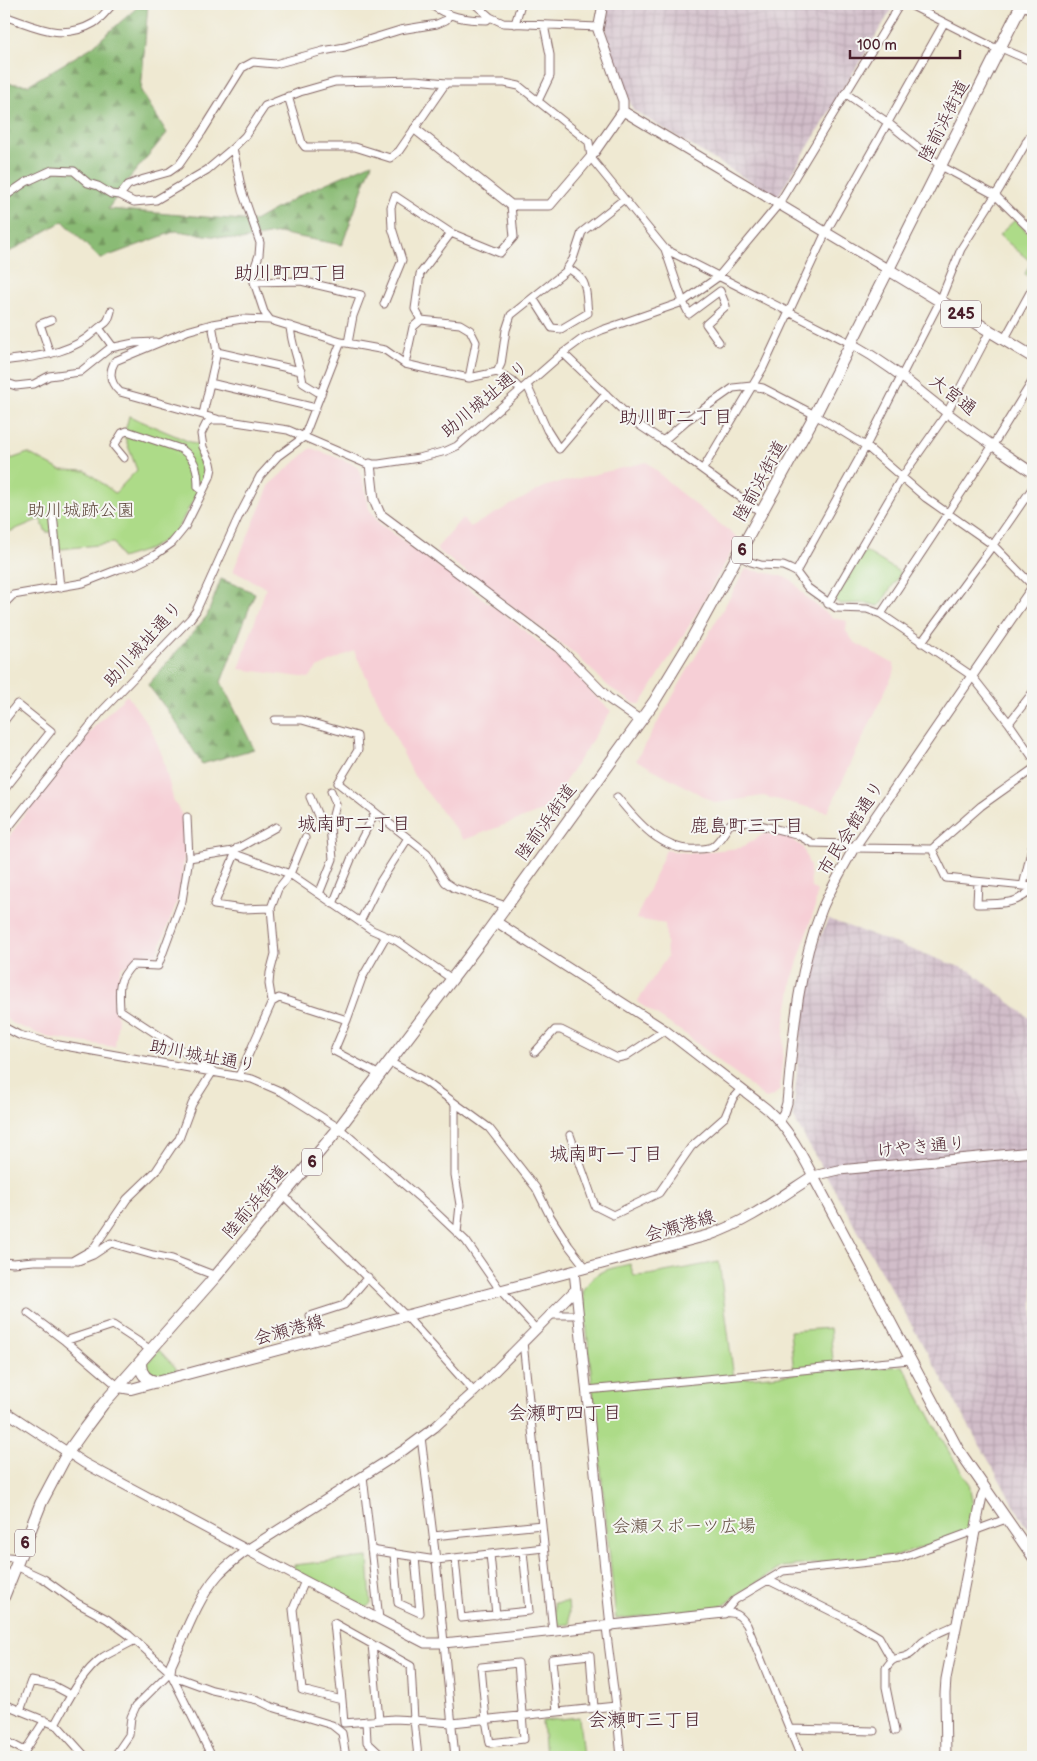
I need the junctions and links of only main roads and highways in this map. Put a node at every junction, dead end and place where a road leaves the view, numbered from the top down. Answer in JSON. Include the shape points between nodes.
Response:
{"nodes":[{"id":1,"x":1022,"y":5,"type":"edge"},
{"id":2,"x":889,"y":270,"type":"junction"},
{"id":3,"x":1033,"y":357,"type":"edge"},
{"id":4,"x":141,"y":1360,"type":"junction"},
{"id":5,"x":157,"y":1382,"type":"junction"},
{"id":6,"x":118,"y":1387,"type":"junction"},
{"id":7,"x":1033,"y":1557,"type":"edge"},
{"id":8,"x":4,"y":1596,"type":"edge"}],
"edges":[{"from":1,"to":2,"type":"highway","name":"陸前浜街道","number":"6"},
{"from":2,"to":3,"type":"highway","number":"245"},
{"from":2,"to":4,"type":"highway","name":"陸前浜街道","number":"6","via":[[739,556],[641,721],[339,1128],[216,1276]]},
{"from":4,"to":5,"type":"highway","via":[[143,1374]]},
{"from":4,"to":6,"type":"highway","name":"陸前浜街道","number":"6"},
{"from":5,"to":6,"type":"main road","name":"会瀬港線","via":[[131,1389]]},
{"from":5,"to":7,"type":"main road","name":"会瀬港線","via":[[726,1230],[813,1176],[958,1449]]},
{"from":6,"to":8,"type":"highway","name":"陸前浜街道","number":"6","via":[[68,1452],[41,1503]]}]}
